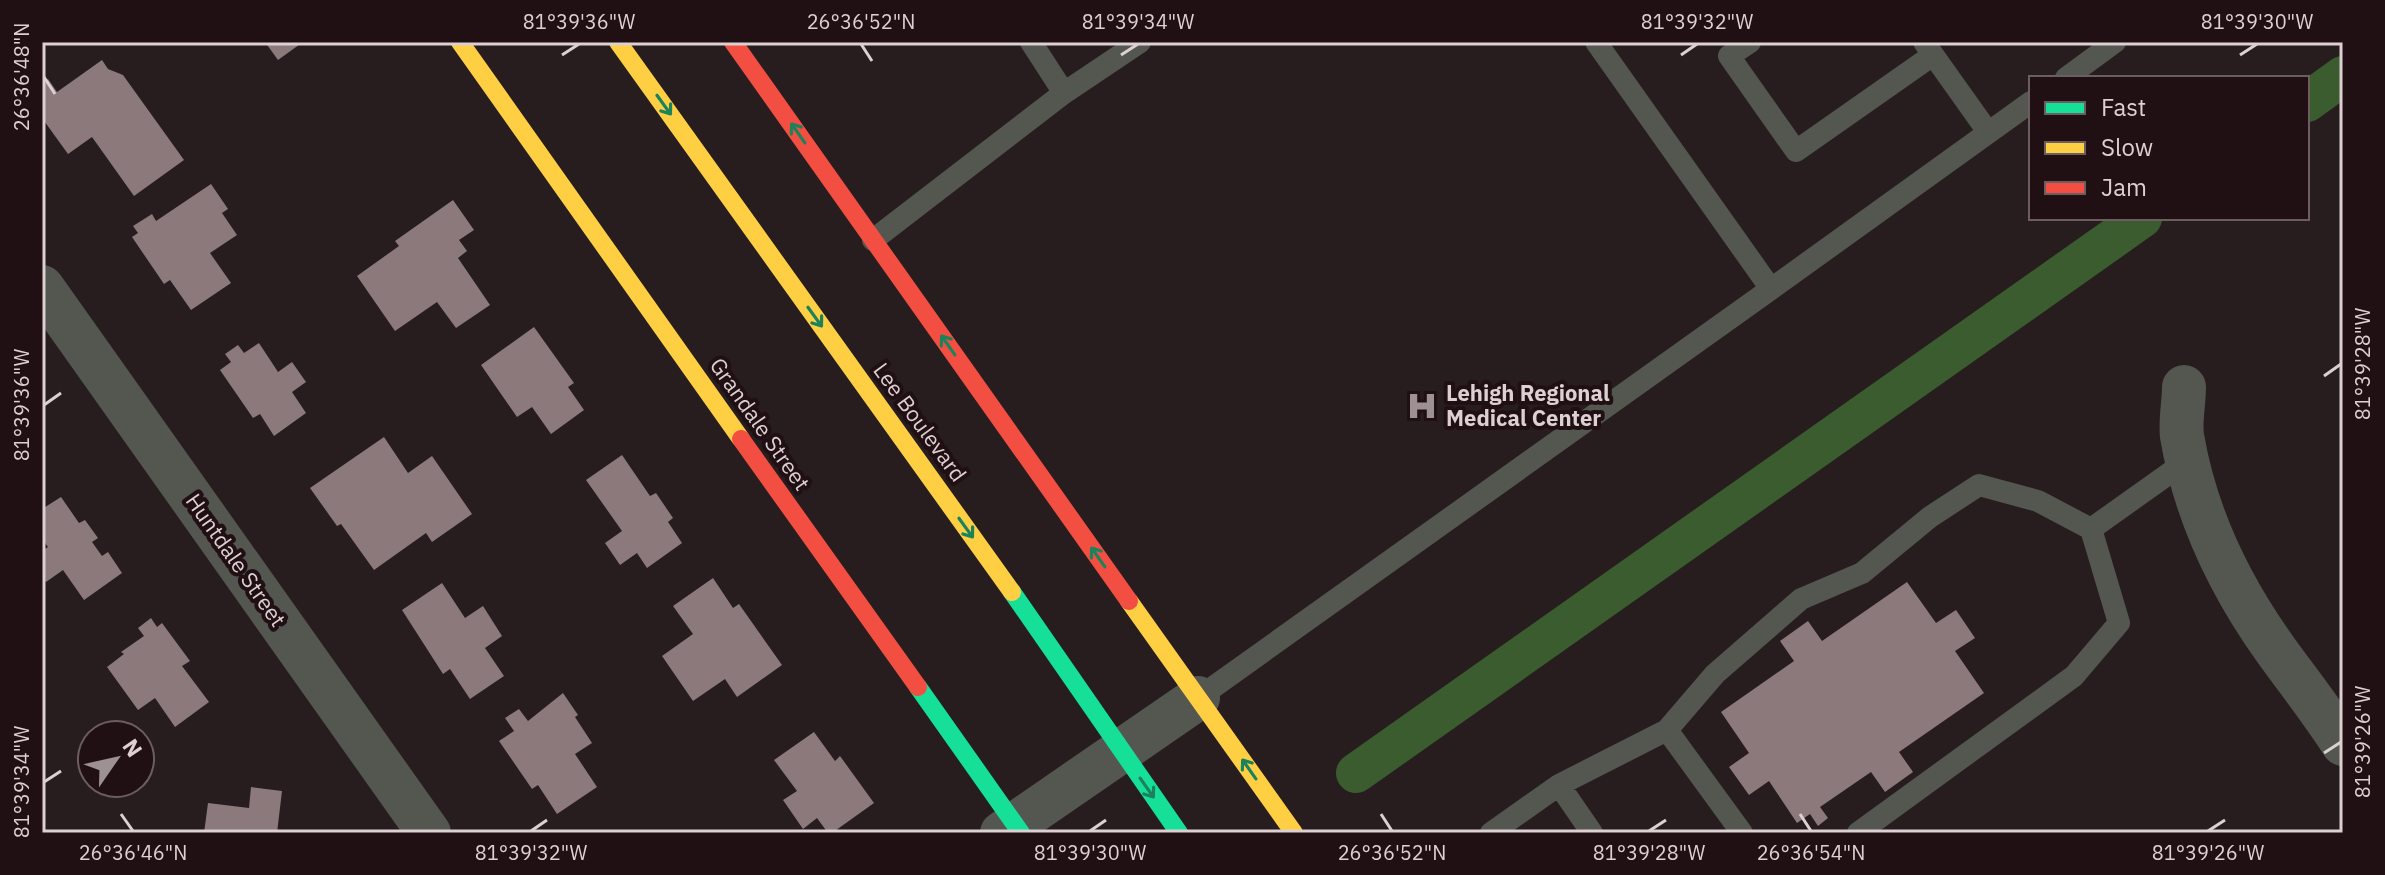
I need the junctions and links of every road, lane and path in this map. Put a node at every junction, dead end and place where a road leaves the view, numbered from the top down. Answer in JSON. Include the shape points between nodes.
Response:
{"nodes":[{"id":1,"x":460,"y":42,"type":"edge"},
{"id":2,"x":618,"y":42,"type":"edge"},
{"id":3,"x":733,"y":42,"type":"edge"},
{"id":4,"x":1031,"y":42,"type":"edge"},
{"id":5,"x":1140,"y":42,"type":"edge"},
{"id":6,"x":1596,"y":42,"type":"edge"},
{"id":7,"x":1750,"y":42,"type":"edge"},
{"id":8,"x":2115,"y":42,"type":"edge"},
{"id":9,"x":1929,"y":49,"type":"edge"},
{"id":10,"x":2069,"y":76,"type":"edge"},
{"id":11,"x":1064,"y":93,"type":"junction"},
{"id":12,"x":2029,"y":103,"type":"edge"},
{"id":13,"x":1988,"y":132,"type":"junction"},
{"id":14,"x":873,"y":240,"type":"junction"},
{"id":15,"x":42,"y":287,"type":"edge"},
{"id":16,"x":1771,"y":289,"type":"junction"},
{"id":17,"x":2184,"y":387,"type":"dead end"},
{"id":18,"x":2188,"y":460,"type":"junction"},
{"id":19,"x":2091,"y":529,"type":"junction"},
{"id":20,"x":1198,"y":698,"type":"junction"},
{"id":21,"x":1667,"y":730,"type":"junction"},
{"id":22,"x":2343,"y":744,"type":"edge"},
{"id":23,"x":1120,"y":751,"type":"junction"},
{"id":24,"x":1559,"y":785,"type":"junction"},
{"id":25,"x":1012,"y":830,"type":"edge"},
{"id":26,"x":429,"y":833,"type":"edge"},
{"id":27,"x":1179,"y":833,"type":"edge"},
{"id":28,"x":1294,"y":833,"type":"edge"},
{"id":29,"x":1491,"y":833,"type":"edge"},
{"id":30,"x":1592,"y":833,"type":"edge"},
{"id":31,"x":1742,"y":833,"type":"edge"},
{"id":32,"x":1858,"y":833,"type":"edge"}],
"edges":[{"from":1,"to":25,"type":"main road","name":"Grandale Street"},
{"from":2,"to":23,"type":"main road","name":"Lee Boulevard","one_way":true},
{"from":14,"to":3,"type":"main road","one_way":true},
{"from":4,"to":11,"type":"lane"},
{"from":5,"to":11,"type":"lane"},
{"from":6,"to":16,"type":"lane"},
{"from":7,"to":9,"type":"lane","via":[[1729,56],[1796,151]]},
{"from":8,"to":10,"type":"lane"},
{"from":9,"to":13,"type":"lane"},
{"from":11,"to":14,"type":"lane"},
{"from":12,"to":13,"type":"lane"},
{"from":13,"to":16,"type":"lane"},
{"from":20,"to":14,"type":"main road","one_way":true},
{"from":15,"to":26,"type":"street","name":"Huntdale Street"},
{"from":16,"to":20,"type":"lane"},
{"from":17,"to":18,"type":"street","via":[[2182,434]]},
{"from":18,"to":19,"type":"lane"},
{"from":18,"to":22,"type":"street","via":[[2227,572]]},
{"from":19,"to":21,"type":"lane","via":[[2038,501],[1979,485],[1862,573],[1801,599],[1715,674]]},
{"from":19,"to":32,"type":"lane","via":[[2119,623],[2074,676]]},
{"from":20,"to":23,"type":"street"},
{"from":28,"to":20,"type":"main road","one_way":true},
{"from":21,"to":24,"type":"lane"},
{"from":21,"to":31,"type":"lane"},
{"from":23,"to":25,"type":"street"},
{"from":23,"to":27,"type":"main road","name":"Lee Boulevard","one_way":true},
{"from":24,"to":29,"type":"lane"},
{"from":24,"to":30,"type":"lane"}]}
